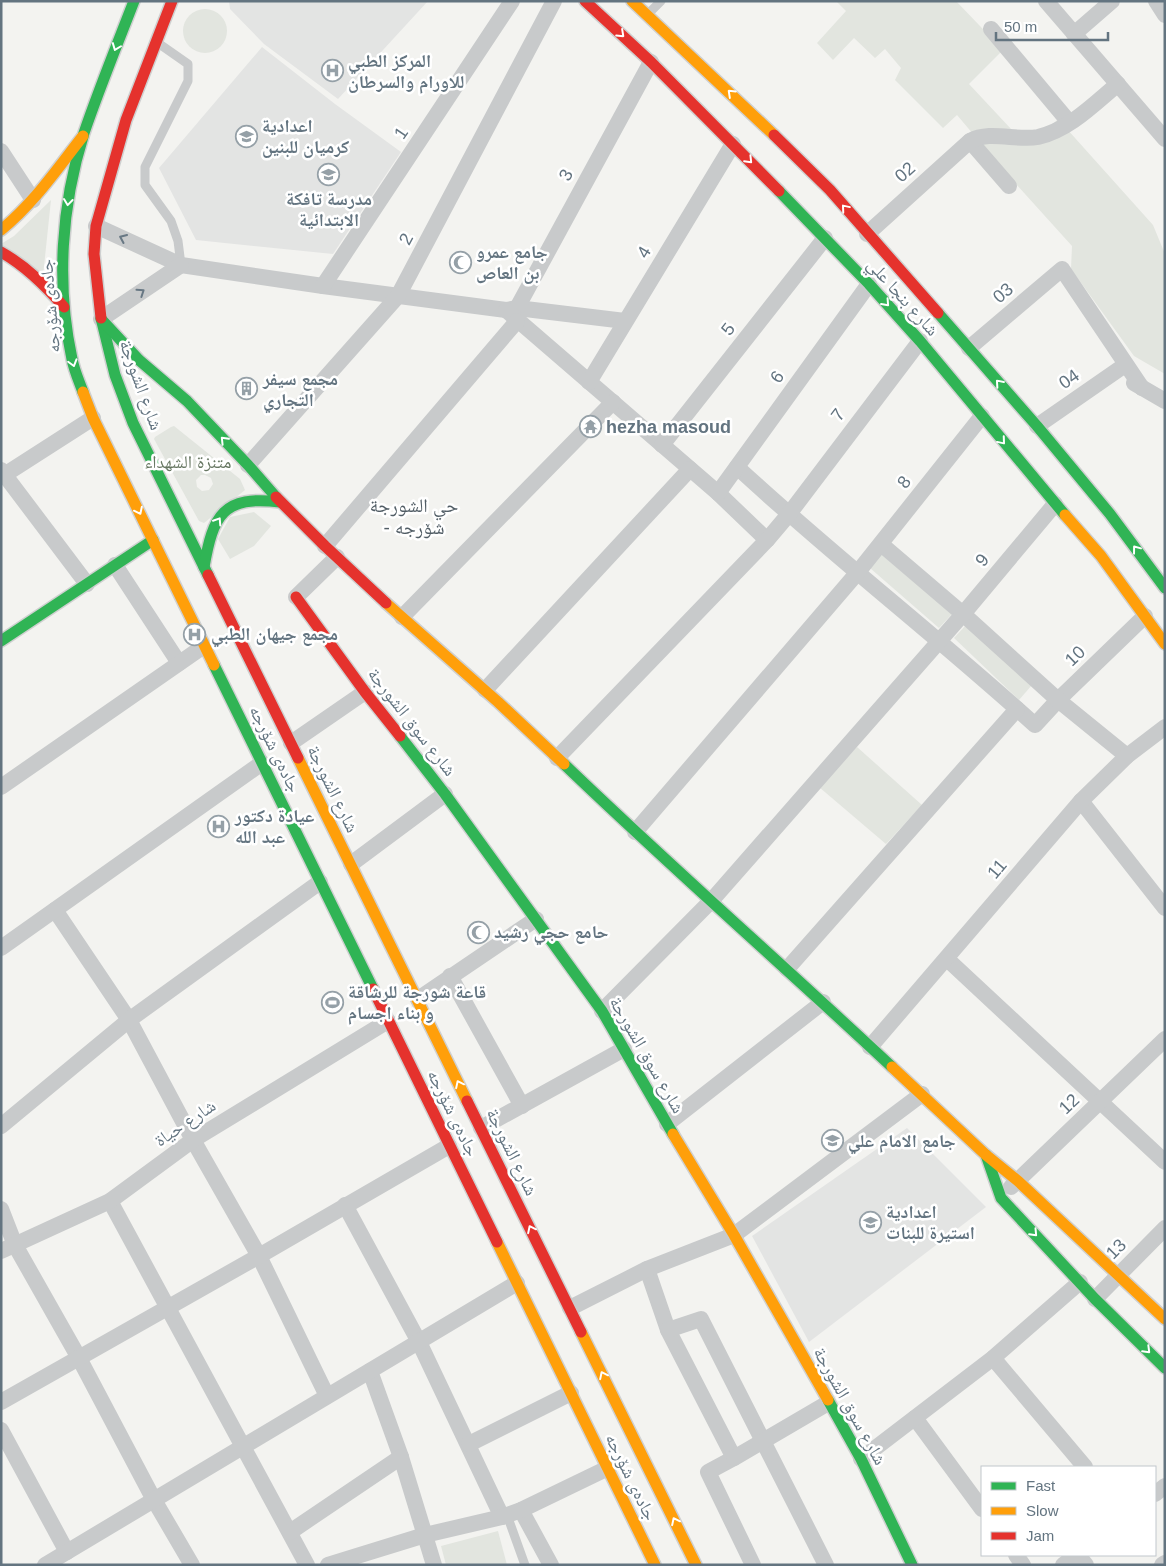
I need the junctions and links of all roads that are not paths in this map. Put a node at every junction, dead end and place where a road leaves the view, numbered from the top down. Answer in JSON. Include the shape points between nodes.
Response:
{"nodes":[{"id":1,"x":134,"y":1,"type":"edge"},
{"id":2,"x":512,"y":1,"type":"edge"},
{"id":3,"x":554,"y":1,"type":"edge"},
{"id":4,"x":585,"y":1,"type":"edge"},
{"id":5,"x":632,"y":1,"type":"edge"},
{"id":6,"x":661,"y":1,"type":"edge"},
{"id":7,"x":1046,"y":1,"type":"edge"},
{"id":8,"x":1112,"y":1,"type":"edge"},
{"id":9,"x":1156,"y":1,"type":"edge"},
{"id":10,"x":167,"y":3,"type":"edge"},
{"id":11,"x":1165,"y":15,"type":"edge"},
{"id":12,"x":647,"y":16,"type":"junction"},
{"id":13,"x":991,"y":29,"type":"dead end"},
{"id":14,"x":1074,"y":34,"type":"junction"},
{"id":15,"x":156,"y":41,"type":"junction"},
{"id":16,"x":651,"y":62,"type":"junction"},
{"id":17,"x":1118,"y":84,"type":"junction"},
{"id":18,"x":1069,"y":122,"type":"junction"},
{"id":19,"x":84,"y":134,"type":"junction"},
{"id":20,"x":1165,"y":139,"type":"edge"},
{"id":21,"x":970,"y":141,"type":"junction"},
{"id":22,"x":733,"y":144,"type":"junction"},
{"id":23,"x":1,"y":151,"type":"edge"},
{"id":24,"x":1009,"y":186,"type":"dead end"},
{"id":25,"x":33,"y":200,"type":"junction"},
{"id":26,"x":96,"y":226,"type":"junction"},
{"id":27,"x":1,"y":230,"type":"edge"},
{"id":28,"x":867,"y":234,"type":"junction"},
{"id":29,"x":825,"y":238,"type":"junction"},
{"id":30,"x":1,"y":252,"type":"edge"},
{"id":31,"x":181,"y":265,"type":"junction"},
{"id":32,"x":869,"y":284,"type":"junction"},
{"id":33,"x":323,"y":286,"type":"junction"},
{"id":34,"x":398,"y":296,"type":"junction"},
{"id":35,"x":64,"y":307,"type":"junction"},
{"id":36,"x":513,"y":313,"type":"junction"},
{"id":37,"x":101,"y":319,"type":"junction"},
{"id":38,"x":625,"y":321,"type":"junction"},
{"id":39,"x":920,"y":341,"type":"junction"},
{"id":40,"x":969,"y":348,"type":"junction"},
{"id":41,"x":1120,"y":368,"type":"junction"},
{"id":42,"x":589,"y":382,"type":"junction"},
{"id":43,"x":1165,"y":401,"type":"edge"},
{"id":44,"x":613,"y":402,"type":"junction"},
{"id":45,"x":982,"y":416,"type":"junction"},
{"id":46,"x":93,"y":418,"type":"junction"},
{"id":47,"x":1037,"y":426,"type":"junction"},
{"id":48,"x":662,"y":445,"type":"junction"},
{"id":49,"x":248,"y":465,"type":"junction"},
{"id":50,"x":737,"y":467,"type":"junction"},
{"id":51,"x":690,"y":469,"type":"junction"},
{"id":52,"x":3,"y":474,"type":"edge"},
{"id":53,"x":718,"y":493,"type":"junction"},
{"id":54,"x":280,"y":502,"type":"junction"},
{"id":55,"x":1054,"y":504,"type":"junction"},
{"id":56,"x":789,"y":514,"type":"junction"},
{"id":57,"x":153,"y":540,"type":"junction"},
{"id":58,"x":767,"y":540,"type":"junction"},
{"id":59,"x":881,"y":544,"type":"junction"},
{"id":60,"x":331,"y":551,"type":"junction"},
{"id":61,"x":115,"y":565,"type":"junction"},
{"id":62,"x":204,"y":567,"type":"junction"},
{"id":63,"x":1159,"y":568,"type":"edge"},
{"id":64,"x":858,"y":572,"type":"junction"},
{"id":65,"x":87,"y":584,"type":"junction"},
{"id":66,"x":1165,"y":588,"type":"edge"},
{"id":67,"x":296,"y":597,"type":"joint"},
{"id":68,"x":963,"y":614,"type":"junction"},
{"id":69,"x":1145,"y":616,"type":"junction"},
{"id":70,"x":402,"y":617,"type":"junction"},
{"id":71,"x":1,"y":641,"type":"edge"},
{"id":72,"x":938,"y":641,"type":"junction"},
{"id":73,"x":1165,"y":644,"type":"edge"},
{"id":74,"x":204,"y":646,"type":"junction"},
{"id":75,"x":179,"y":663,"type":"junction"},
{"id":76,"x":485,"y":690,"type":"junction"},
{"id":77,"x":365,"y":692,"type":"junction"},
{"id":78,"x":1058,"y":700,"type":"junction"},
{"id":79,"x":1017,"y":709,"type":"junction"},
{"id":80,"x":1165,"y":727,"type":"edge"},
{"id":81,"x":287,"y":745,"type":"junction"},
{"id":82,"x":1127,"y":756,"type":"junction"},
{"id":83,"x":557,"y":758,"type":"junction"},
{"id":84,"x":265,"y":760,"type":"junction"},
{"id":85,"x":1,"y":787,"type":"edge"},
{"id":86,"x":445,"y":794,"type":"junction"},
{"id":87,"x":1081,"y":801,"type":"junction"},
{"id":88,"x":635,"y":832,"type":"junction"},
{"id":89,"x":351,"y":864,"type":"junction"},
{"id":90,"x":320,"y":882,"type":"junction"},
{"id":91,"x":712,"y":900,"type":"junction"},
{"id":92,"x":1165,"y":908,"type":"edge"},
{"id":93,"x":55,"y":910,"type":"junction"},
{"id":94,"x":536,"y":920,"type":"junction"},
{"id":95,"x":1,"y":948,"type":"edge"},
{"id":96,"x":947,"y":959,"type":"junction"},
{"id":97,"x":786,"y":969,"type":"junction"},
{"id":98,"x":450,"y":976,"type":"junction"},
{"id":99,"x":418,"y":1000,"type":"junction"},
{"id":100,"x":822,"y":1002,"type":"junction"},
{"id":101,"x":602,"y":1011,"type":"junction"},
{"id":102,"x":129,"y":1020,"type":"junction"},
{"id":103,"x":388,"y":1021,"type":"junction"},
{"id":104,"x":1165,"y":1039,"type":"edge"},
{"id":105,"x":870,"y":1048,"type":"junction"},
{"id":106,"x":624,"y":1049,"type":"junction"},
{"id":107,"x":922,"y":1094,"type":"junction"},
{"id":108,"x":1100,"y":1102,"type":"junction"},
{"id":109,"x":522,"y":1106,"type":"junction"},
{"id":110,"x":667,"y":1124,"type":"junction"},
{"id":111,"x":1,"y":1126,"type":"edge"},
{"id":112,"x":481,"y":1128,"type":"junction"},
{"id":113,"x":193,"y":1140,"type":"junction"},
{"id":114,"x":450,"y":1146,"type":"junction"},
{"id":115,"x":986,"y":1156,"type":"junction"},
{"id":116,"x":1165,"y":1162,"type":"edge"},
{"id":117,"x":1018,"y":1181,"type":"junction"},
{"id":118,"x":1001,"y":1198,"type":"junction"},
{"id":119,"x":110,"y":1201,"type":"junction"},
{"id":120,"x":345,"y":1206,"type":"junction"},
{"id":121,"x":1,"y":1209,"type":"edge"},
{"id":122,"x":1165,"y":1228,"type":"edge"},
{"id":123,"x":734,"y":1235,"type":"junction"},
{"id":124,"x":8,"y":1248,"type":"edge"},
{"id":125,"x":259,"y":1256,"type":"junction"},
{"id":126,"x":647,"y":1269,"type":"junction"},
{"id":127,"x":1118,"y":1275,"type":"junction"},
{"id":128,"x":1080,"y":1282,"type":"junction"},
{"id":129,"x":517,"y":1284,"type":"junction"},
{"id":130,"x":1095,"y":1299,"type":"junction"},
{"id":131,"x":168,"y":1307,"type":"junction"},
{"id":132,"x":570,"y":1308,"type":"junction"},
{"id":133,"x":1165,"y":1319,"type":"edge"},
{"id":134,"x":668,"y":1330,"type":"junction"},
{"id":135,"x":419,"y":1342,"type":"junction"},
{"id":136,"x":79,"y":1358,"type":"junction"},
{"id":137,"x":993,"y":1358,"type":"junction"},
{"id":138,"x":1165,"y":1368,"type":"edge"},
{"id":139,"x":370,"y":1371,"type":"junction"},
{"id":140,"x":571,"y":1394,"type":"junction"},
{"id":141,"x":327,"y":1396,"type":"junction"},
{"id":142,"x":1,"y":1402,"type":"edge"},
{"id":143,"x":828,"y":1404,"type":"junction"},
{"id":144,"x":915,"y":1418,"type":"junction"},
{"id":145,"x":1,"y":1430,"type":"edge"},
{"id":146,"x":763,"y":1441,"type":"junction"},
{"id":147,"x":469,"y":1444,"type":"junction"},
{"id":148,"x":242,"y":1447,"type":"junction"},
{"id":149,"x":401,"y":1457,"type":"junction"},
{"id":150,"x":734,"y":1458,"type":"junction"},
{"id":151,"x":861,"y":1460,"type":"junction"},
{"id":152,"x":1084,"y":1466,"type":"edge"},
{"id":153,"x":608,"y":1468,"type":"junction"},
{"id":154,"x":154,"y":1500,"type":"junction"},
{"id":155,"x":981,"y":1508,"type":"edge"},
{"id":156,"x":510,"y":1514,"type":"junction"},
{"id":157,"x":290,"y":1532,"type":"junction"},
{"id":158,"x":425,"y":1535,"type":"junction"},
{"id":159,"x":66,"y":1552,"type":"junction"},
{"id":160,"x":1076,"y":1556,"type":"edge"},
{"id":161,"x":45,"y":1565,"type":"edge"},
{"id":162,"x":192,"y":1565,"type":"edge"},
{"id":163,"x":307,"y":1565,"type":"edge"},
{"id":164,"x":328,"y":1565,"type":"edge"},
{"id":165,"x":434,"y":1565,"type":"edge"},
{"id":166,"x":525,"y":1565,"type":"edge"},
{"id":167,"x":551,"y":1565,"type":"edge"},
{"id":168,"x":655,"y":1565,"type":"edge"},
{"id":169,"x":696,"y":1565,"type":"edge"},
{"id":170,"x":753,"y":1565,"type":"edge"},
{"id":171,"x":826,"y":1565,"type":"edge"},
{"id":172,"x":912,"y":1565,"type":"edge"},
{"id":173,"x":1063,"y":1565,"type":"edge"}],
"edges":[{"from":1,"to":19,"type":"main road","name":"جادەی شۆرجە","one_way":true},
{"from":2,"to":33,"type":"street","name":"1"},
{"from":3,"to":34,"type":"street","name":"2"},
{"from":4,"to":16,"type":"main road","name":"شارع بنجا علي","one_way":true},
{"from":5,"to":12,"type":"main road","name":"شارع بنجا علي"},
{"from":6,"to":12,"type":"lane"},
{"from":7,"to":14,"type":"street"},
{"from":8,"to":14,"type":"street"},
{"from":9,"to":11,"type":"street"},
{"from":10,"to":15,"type":"main road","name":"شارع الشورجة"},
{"from":28,"to":12,"type":"main road","name":"شارع بنجا علي","one_way":true,"via":[[830,190]]},
{"from":13,"to":18,"type":"street"},
{"from":14,"to":17,"type":"street"},
{"from":15,"to":26,"type":"main road","name":"شارع الشورجة","via":[[126,120]]},
{"from":15,"to":31,"type":"lane","via":[[188,64],[188,81],[145,167],[145,185],[172,221]]},
{"from":16,"to":22,"type":"main road","name":"شارع بنجا علي"},
{"from":16,"to":36,"type":"street","name":"3"},
{"from":17,"to":18,"type":"street"},
{"from":17,"to":20,"type":"street"},
{"from":18,"to":21,"type":"street","via":[[1038,137],[979,136]]},
{"from":19,"to":25,"type":"main road"},
{"from":19,"to":35,"type":"main road","name":"جادەی شۆرجە","one_way":true,"via":[[69,194],[62,251]]},
{"from":21,"to":24,"type":"street"},
{"from":21,"to":28,"type":"street","name":"02"},
{"from":22,"to":29,"type":"main road","name":"شارع بنجا علي","one_way":true},
{"from":22,"to":38,"type":"street","name":"4"},
{"from":23,"to":25,"type":"street"},
{"from":25,"to":27,"type":"main road"},
{"from":31,"to":26,"type":"street","one_way":true},
{"from":26,"to":37,"type":"main road","name":"شارع الشورجة","via":[[94,254]]},
{"from":28,"to":40,"type":"main road","name":"شارع بنجا علي"},
{"from":29,"to":32,"type":"main road","name":"شارع بنجا علي"},
{"from":29,"to":48,"type":"street","name":"5"},
{"from":30,"to":35,"type":"main road","via":[[30,272]]},
{"from":31,"to":33,"type":"street"},
{"from":37,"to":31,"type":"street","one_way":true},
{"from":32,"to":39,"type":"main road","name":"شارع بنجا علي","one_way":true},
{"from":32,"to":50,"type":"street","name":"6"},
{"from":33,"to":34,"type":"street"},
{"from":34,"to":36,"type":"street"},
{"from":34,"to":49,"type":"street","name":"2"},
{"from":35,"to":46,"type":"main road","name":"جادەی شۆرجە","one_way":true,"via":[[72,361]]},
{"from":36,"to":38,"type":"street"},
{"from":36,"to":42,"type":"street"},
{"from":36,"to":60,"type":"street","name":"3"},
{"from":49,"to":37,"type":"main road","one_way":true},
{"from":37,"to":62,"type":"main road","name":"شارع الشورجة","via":[[115,375],[133,423]]},
{"from":38,"to":42,"type":"street","name":"4"},
{"from":39,"to":45,"type":"main road","name":"شارع بنجا علي"},
{"from":39,"to":56,"type":"street","name":"7"},
{"from":40,"to":41,"type":"street","name":"03","via":[[1062,269]]},
{"from":47,"to":40,"type":"main road","name":"شارع بنجا علي","one_way":true},
{"from":41,"to":43,"type":"street","via":[[1142,388]]},
{"from":41,"to":47,"type":"street","name":"04"},
{"from":42,"to":44,"type":"street"},
{"from":44,"to":48,"type":"street"},
{"from":44,"to":70,"type":"street"},
{"from":45,"to":55,"type":"main road","name":"شارع بنجا علي","one_way":true},
{"from":45,"to":59,"type":"street","name":"8"},
{"from":46,"to":52,"type":"street"},
{"from":46,"to":57,"type":"main road","name":"جادەی شۆرجە","one_way":true},
{"from":63,"to":47,"type":"main road","name":"شارع بنجا علي","one_way":true},
{"from":48,"to":51,"type":"street"},
{"from":49,"to":54,"type":"main road"},
{"from":50,"to":53,"type":"street","name":"6"},
{"from":50,"to":56,"type":"street"},
{"from":51,"to":53,"type":"street"},
{"from":51,"to":76,"type":"street"},
{"from":52,"to":65,"type":"street"},
{"from":53,"to":58,"type":"street"},
{"from":54,"to":60,"type":"main road"},
{"from":62,"to":54,"type":"main road","one_way":true,"via":[[213,528],[224,512],[250,499]]},
{"from":55,"to":68,"type":"street","name":"9"},
{"from":55,"to":69,"type":"main road","name":"شارع بنجا علي","via":[[1101,556]]},
{"from":56,"to":58,"type":"street","name":"7"},
{"from":56,"to":64,"type":"street"},
{"from":57,"to":61,"type":"main road"},
{"from":57,"to":74,"type":"main road","name":"جادەی شۆرجە"},
{"from":58,"to":83,"type":"street","name":"7"},
{"from":59,"to":64,"type":"street","name":"8"},
{"from":59,"to":68,"type":"street"},
{"from":60,"to":67,"type":"street","name":"3"},
{"from":60,"to":70,"type":"main road"},
{"from":61,"to":65,"type":"main road"},
{"from":61,"to":75,"type":"street"},
{"from":62,"to":81,"type":"main road","name":"شارع الشورجة"},
{"from":63,"to":66,"type":"main road","name":"شارع بنجا علي"},
{"from":64,"to":72,"type":"street"},
{"from":64,"to":88,"type":"street","name":"8"},
{"from":65,"to":71,"type":"main road"},
{"from":67,"to":77,"type":"main road","name":"شارع سوق الشورجة"},
{"from":68,"to":72,"type":"street","name":"9"},
{"from":68,"to":78,"type":"street"},
{"from":69,"to":73,"type":"main road","name":"شارع بنجا علي"},
{"from":69,"to":78,"type":"street","name":"10"},
{"from":70,"to":76,"type":"main road"},
{"from":72,"to":79,"type":"street"},
{"from":72,"to":91,"type":"street","name":"9"},
{"from":74,"to":75,"type":"street"},
{"from":74,"to":84,"type":"main road","name":"جادەی شۆرجە"},
{"from":75,"to":85,"type":"street"},
{"from":76,"to":83,"type":"main road"},
{"from":77,"to":81,"type":"street"},
{"from":77,"to":86,"type":"main road","name":"شارع سوق الشورجة"},
{"from":78,"to":79,"type":"street","name":"10","via":[[1035,725]]},
{"from":78,"to":82,"type":"street"},
{"from":79,"to":97,"type":"street"},
{"from":80,"to":82,"type":"street","name":"11"},
{"from":81,"to":89,"type":"main road","name":"شارع الشورجة"},
{"from":82,"to":87,"type":"street","name":"11"},
{"from":83,"to":88,"type":"main road"},
{"from":84,"to":90,"type":"main road","name":"جادەی شۆرجە"},
{"from":84,"to":93,"type":"street"},
{"from":86,"to":89,"type":"street"},
{"from":86,"to":94,"type":"main road","name":"شارع سوق الشورجة"},
{"from":87,"to":92,"type":"street"},
{"from":87,"to":96,"type":"street","name":"11"},
{"from":88,"to":91,"type":"main road"},
{"from":89,"to":99,"type":"main road","name":"شارع الشورجة"},
{"from":90,"to":102,"type":"street"},
{"from":90,"to":103,"type":"main road","name":"جادەی شۆرجە"},
{"from":91,"to":97,"type":"main road"},
{"from":91,"to":101,"type":"street","name":"9"},
{"from":93,"to":95,"type":"street"},
{"from":93,"to":102,"type":"street"},
{"from":94,"to":98,"type":"street"},
{"from":94,"to":101,"type":"main road","name":"شارع سوق الشورجة"},
{"from":96,"to":105,"type":"street","name":"11"},
{"from":96,"to":108,"type":"street"},
{"from":97,"to":100,"type":"main road"},
{"from":98,"to":99,"type":"street"},
{"from":98,"to":109,"type":"street"},
{"from":112,"to":99,"type":"main road","name":"شارع الشورجة","one_way":true},
{"from":100,"to":105,"type":"main road"},
{"from":100,"to":110,"type":"street"},
{"from":101,"to":106,"type":"main road","name":"شارع سوق الشورجة"},
{"from":102,"to":111,"type":"street"},
{"from":102,"to":113,"type":"street"},
{"from":103,"to":113,"type":"street","name":"شارع حياة"},
{"from":103,"to":114,"type":"main road","name":"جادەی شۆرجە"},
{"from":104,"to":108,"type":"street","name":"12"},
{"from":105,"to":107,"type":"main road"},
{"from":106,"to":109,"type":"street"},
{"from":106,"to":110,"type":"main road","name":"شارع سوق الشورجة"},
{"from":107,"to":115,"type":"main road"},
{"from":107,"to":123,"type":"street"},
{"from":108,"to":116,"type":"street"},
{"from":108,"to":117,"type":"street","name":"12"},
{"from":109,"to":112,"type":"street"},
{"from":110,"to":123,"type":"main road","name":"شارع سوق الشورجة"},
{"from":132,"to":112,"type":"main road","name":"شارع الشورجة","one_way":true},
{"from":113,"to":119,"type":"street","name":"شارع حياة"},
{"from":113,"to":125,"type":"street"},
{"from":114,"to":120,"type":"street"},
{"from":114,"to":129,"type":"main road","name":"جادەی شۆرجە"},
{"from":115,"to":117,"type":"main road"},
{"from":115,"to":118,"type":"main road"},
{"from":117,"to":118,"type":"street","name":"12"},
{"from":117,"to":127,"type":"main road"},
{"from":118,"to":128,"type":"main road","one_way":true},
{"from":119,"to":124,"type":"street","name":"شارع حياة"},
{"from":119,"to":131,"type":"street"},
{"from":120,"to":125,"type":"street"},
{"from":120,"to":135,"type":"street"},
{"from":121,"to":124,"type":"street"},
{"from":122,"to":127,"type":"street","name":"13"},
{"from":123,"to":126,"type":"street"},
{"from":123,"to":143,"type":"main road","name":"شارع سوق الشورجة"},
{"from":124,"to":136,"type":"street"},
{"from":125,"to":131,"type":"street"},
{"from":125,"to":141,"type":"street"},
{"from":126,"to":132,"type":"street"},
{"from":126,"to":134,"type":"street"},
{"from":127,"to":130,"type":"street","name":"13"},
{"from":127,"to":133,"type":"main road"},
{"from":128,"to":130,"type":"main road"},
{"from":128,"to":137,"type":"street"},
{"from":129,"to":135,"type":"street"},
{"from":129,"to":140,"type":"main road","name":"جادەی شۆرجە"},
{"from":130,"to":138,"type":"main road","one_way":true},
{"from":131,"to":136,"type":"street"},
{"from":131,"to":148,"type":"street"},
{"from":169,"to":132,"type":"main road","name":"شارع الشورجة","one_way":true},
{"from":134,"to":146,"type":"street","via":[[701,1319]]},
{"from":134,"to":150,"type":"street"},
{"from":135,"to":139,"type":"street"},
{"from":135,"to":147,"type":"street"},
{"from":136,"to":142,"type":"street"},
{"from":136,"to":154,"type":"street"},
{"from":137,"to":144,"type":"street"},
{"from":137,"to":152,"type":"street"},
{"from":139,"to":141,"type":"street"},
{"from":139,"to":149,"type":"street"},
{"from":140,"to":147,"type":"street"},
{"from":140,"to":153,"type":"main road","name":"جادەی شۆرجە"},
{"from":141,"to":148,"type":"street"},
{"from":143,"to":146,"type":"street"},
{"from":143,"to":151,"type":"main road","name":"شارع سوق الشورجة"},
{"from":144,"to":151,"type":"street"},
{"from":144,"to":155,"type":"street"},
{"from":145,"to":159,"type":"street"},
{"from":146,"to":150,"type":"street"},
{"from":146,"to":171,"type":"street"},
{"from":147,"to":156,"type":"street"},
{"from":148,"to":154,"type":"street"},
{"from":148,"to":157,"type":"street"},
{"from":149,"to":157,"type":"street"},
{"from":149,"to":158,"type":"street"},
{"from":150,"to":170,"type":"street","via":[[708,1472]]},
{"from":151,"to":172,"type":"main road","name":"شارع سوق الشورجة"},
{"from":153,"to":156,"type":"street"},
{"from":153,"to":168,"type":"main road","name":"جادەی شۆرجە"},
{"from":154,"to":159,"type":"street"},
{"from":154,"to":162,"type":"street"},
{"from":156,"to":158,"type":"street"},
{"from":156,"to":166,"type":"lane"},
{"from":156,"to":167,"type":"street"},
{"from":157,"to":163,"type":"street"},
{"from":158,"to":164,"type":"street"},
{"from":158,"to":165,"type":"street"},
{"from":159,"to":161,"type":"street"},
{"from":160,"to":173,"type":"street"}]}
